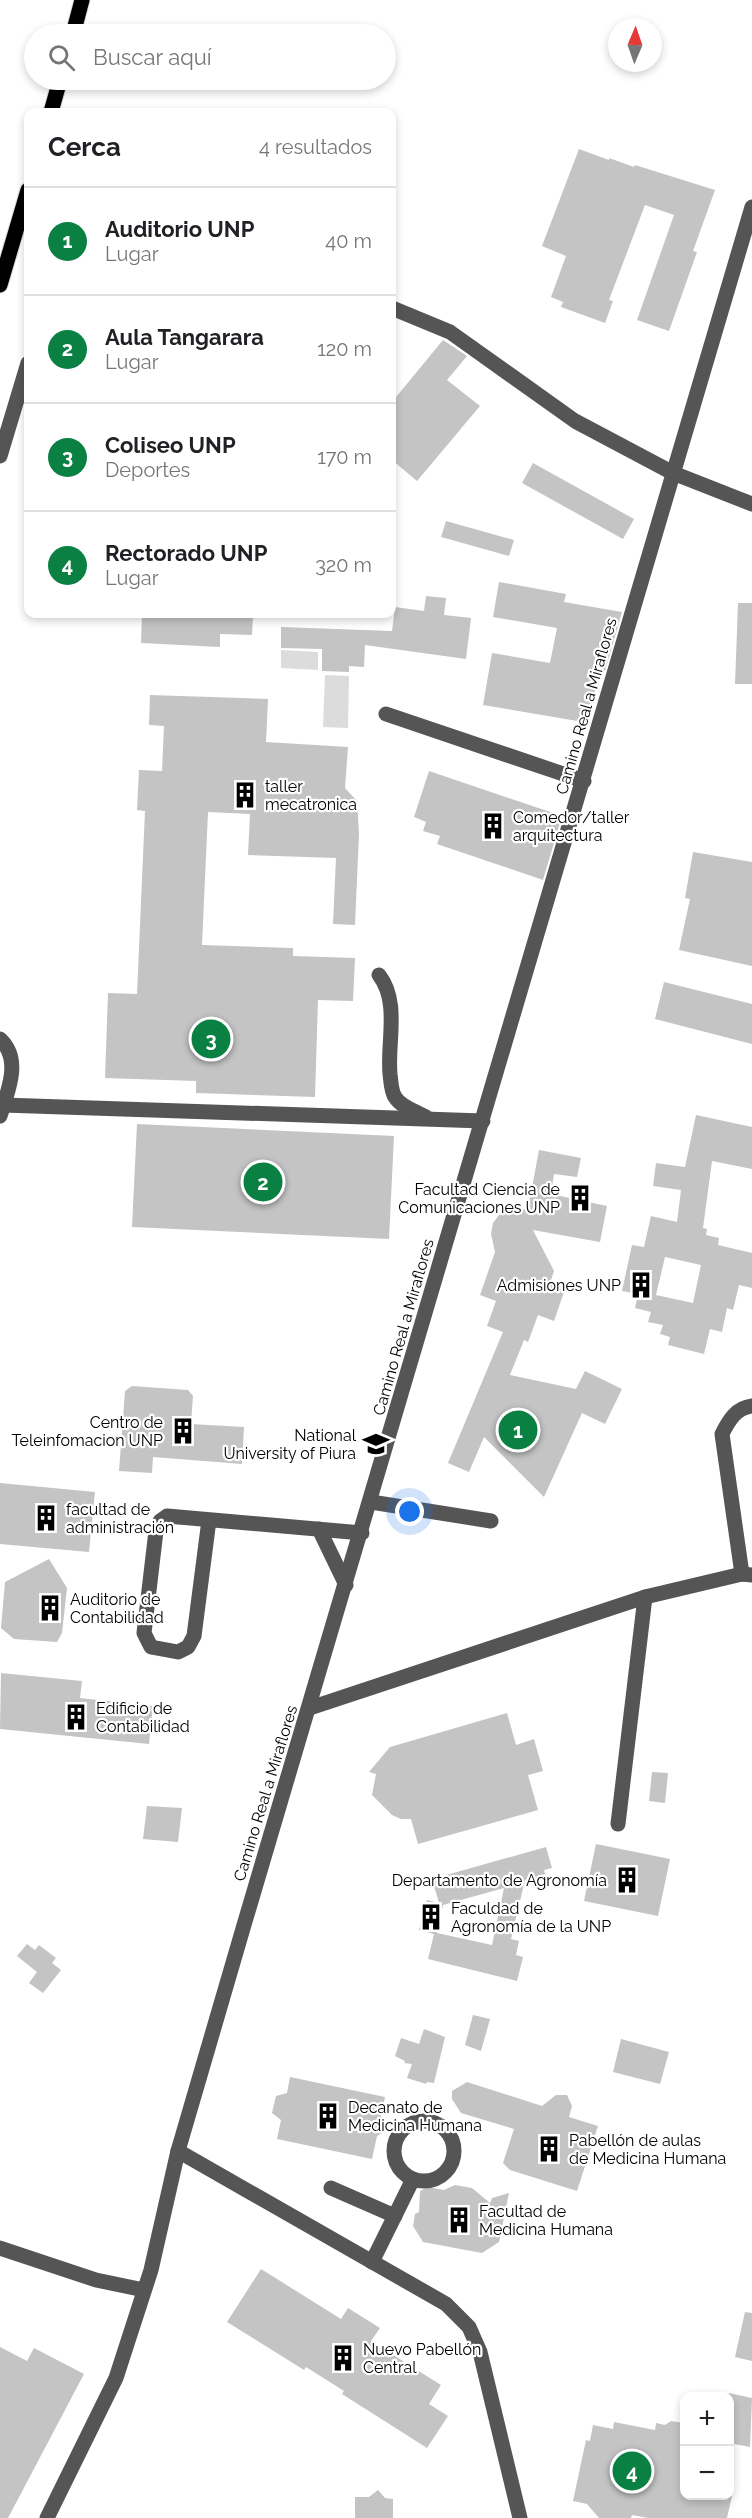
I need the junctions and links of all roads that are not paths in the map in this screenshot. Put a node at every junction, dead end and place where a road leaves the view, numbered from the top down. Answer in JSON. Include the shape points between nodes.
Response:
{"nodes":[{"id":1,"x":82,"y":0,"type":"edge"},
{"id":2,"x":76,"y":24,"type":"edge"},
{"id":3,"x":57,"y":90,"type":"edge"},
{"id":4,"x":52,"y":108,"type":"edge"},
{"id":5,"x":24,"y":204,"type":"edge"},
{"id":6,"x":752,"y":207,"type":"edge"},
{"id":7,"x":0,"y":285,"type":"edge"},
{"id":8,"x":396,"y":310,"type":"edge"},
{"id":9,"x":24,"y":376,"type":"edge"},
{"id":10,"x":0,"y":456,"type":"edge"},
{"id":11,"x":673,"y":473,"type":"junction"},
{"id":12,"x":752,"y":504,"type":"edge"},
{"id":13,"x":386,"y":714,"type":"dead end"},
{"id":14,"x":584,"y":780,"type":"junction"},
{"id":15,"x":379,"y":975,"type":"dead end"},
{"id":16,"x":0,"y":1039,"type":"edge"},
{"id":17,"x":2,"y":1111,"type":"edge"},
{"id":18,"x":431,"y":1119,"type":"junction"},
{"id":19,"x":483,"y":1121,"type":"junction"},
{"id":20,"x":752,"y":1406,"type":"edge"},
{"id":21,"x":371,"y":1502,"type":"junction"},
{"id":22,"x":208,"y":1520,"type":"junction"},
{"id":23,"x":490,"y":1521,"type":"dead end"},
{"id":24,"x":319,"y":1529,"type":"junction"},
{"id":25,"x":362,"y":1533,"type":"junction"},
{"id":26,"x":747,"y":1574,"type":"edge"},
{"id":27,"x":346,"y":1585,"type":"junction"},
{"id":28,"x":645,"y":1597,"type":"junction"},
{"id":29,"x":310,"y":1708,"type":"junction"},
{"id":30,"x":618,"y":1824,"type":"dead end"},
{"id":31,"x":178,"y":2151,"type":"junction"},
{"id":32,"x":413,"y":2179,"type":"junction"},
{"id":33,"x":331,"y":2188,"type":"dead end"},
{"id":34,"x":395,"y":2216,"type":"junction"},
{"id":35,"x":0,"y":2248,"type":"edge"},
{"id":36,"x":372,"y":2262,"type":"junction"},
{"id":37,"x":144,"y":2290,"type":"junction"},
{"id":38,"x":47,"y":2518,"type":"edge"},
{"id":39,"x":520,"y":2518,"type":"edge"}],
"edges":[{"from":1,"to":2,"type":"main road"},
{"from":3,"to":4,"type":"main road"},
{"from":5,"to":7,"type":"main road"},
{"from":6,"to":11,"type":"lane","name":"Camino Real a Miraflores"},
{"from":8,"to":11,"type":"lane","via":[[450,332],[575,421]]},
{"from":9,"to":10,"type":"lane"},
{"from":11,"to":12,"type":"lane"},
{"from":11,"to":14,"type":"lane","name":"Camino Real a Miraflores"},
{"from":13,"to":14,"type":"lane"},
{"from":14,"to":19,"type":"lane","name":"Camino Real a Miraflores"},
{"from":15,"to":18,"type":"lane","via":[[391,999],[389,1064],[394,1096],[405,1107]]},
{"from":16,"to":17,"type":"lane","via":[[7,1045],[13,1065]]},
{"from":17,"to":18,"type":"lane"},
{"from":18,"to":19,"type":"lane"},
{"from":19,"to":21,"type":"lane","name":"Camino Real a Miraflores"},
{"from":20,"to":26,"type":"lane","via":[[730,1417],[722,1434]]},
{"from":21,"to":23,"type":"lane"},
{"from":21,"to":25,"type":"lane","name":"Camino Real a Miraflores"},
{"from":22,"to":22,"type":"lane","via":[[191,1641],[178,1652],[151,1647],[144,1633],[160,1521],[167,1516]]},
{"from":22,"to":24,"type":"lane"},
{"from":24,"to":25,"type":"lane"},
{"from":24,"to":27,"type":"lane"},
{"from":25,"to":27,"type":"lane","name":"Camino Real a Miraflores"},
{"from":26,"to":28,"type":"lane"},
{"from":27,"to":29,"type":"lane","name":"Camino Real a Miraflores"},
{"from":28,"to":29,"type":"lane"},
{"from":28,"to":30,"type":"lane"},
{"from":29,"to":31,"type":"lane","name":"Camino Real a Miraflores"},
{"from":31,"to":36,"type":"lane"},
{"from":31,"to":37,"type":"lane","name":"Camino Real a Miraflores"},
{"from":32,"to":32,"type":"lane","via":[[398,2166],[394,2145],[405,2128],[423,2120],[433,2122],[453,2141],[453,2160],[449,2169],[434,2180]]},
{"from":32,"to":34,"type":"lane"},
{"from":33,"to":34,"type":"lane"},
{"from":34,"to":36,"type":"lane"},
{"from":35,"to":37,"type":"lane","via":[[96,2280]]},
{"from":36,"to":39,"type":"lane","via":[[446,2304],[469,2327],[480,2352]]},
{"from":37,"to":38,"type":"lane","name":"Camino Real a Miraflores","via":[[116,2378]]}]}
